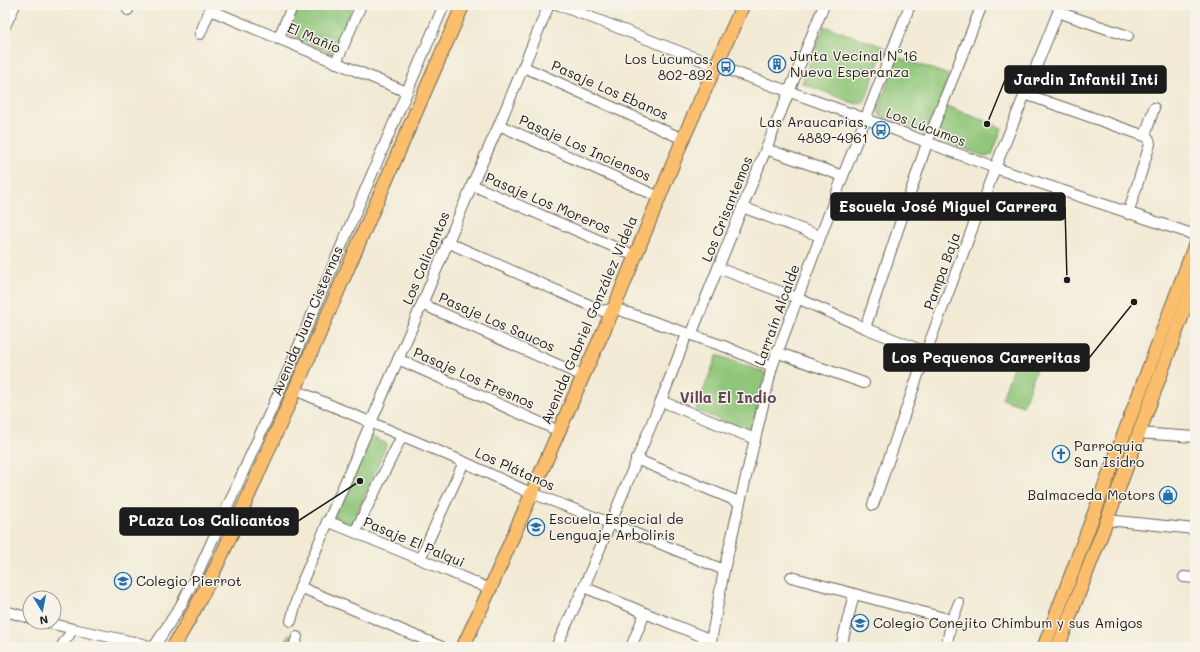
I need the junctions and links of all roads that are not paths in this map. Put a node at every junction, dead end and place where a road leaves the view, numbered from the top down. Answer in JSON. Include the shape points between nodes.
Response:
{"nodes":[{"id":1,"x":15,"y":5,"type":"edge"},
{"id":2,"x":293,"y":5,"type":"edge"},
{"id":3,"x":361,"y":5,"type":"edge"},
{"id":4,"x":444,"y":5,"type":"edge"},
{"id":5,"x":463,"y":5,"type":"edge"},
{"id":6,"x":550,"y":5,"type":"edge"},
{"id":7,"x":559,"y":5,"type":"edge"},
{"id":8,"x":743,"y":5,"type":"edge"},
{"id":9,"x":824,"y":5,"type":"edge"},
{"id":10,"x":910,"y":5,"type":"edge"},
{"id":11,"x":982,"y":5,"type":"edge"},
{"id":12,"x":211,"y":8,"type":"edge"},
{"id":13,"x":1060,"y":9,"type":"edge"},
{"id":14,"x":5,"y":26,"type":"edge"},
{"id":15,"x":200,"y":34,"type":"dead end"},
{"id":16,"x":1128,"y":36,"type":"dead end"},
{"id":17,"x":278,"y":39,"type":"junction"},
{"id":18,"x":336,"y":63,"type":"junction"},
{"id":19,"x":716,"y":65,"type":"junction"},
{"id":20,"x":524,"y":67,"type":"junction"},
{"id":21,"x":789,"y":91,"type":"junction"},
{"id":22,"x":407,"y":92,"type":"junction"},
{"id":23,"x":1025,"y":94,"type":"junction"},
{"id":24,"x":1154,"y":108,"type":"dead end"},
{"id":25,"x":866,"y":120,"type":"junction"},
{"id":26,"x":499,"y":125,"type":"junction"},
{"id":27,"x":1146,"y":136,"type":"junction"},
{"id":28,"x":683,"y":139,"type":"junction"},
{"id":29,"x":927,"y":143,"type":"junction"},
{"id":30,"x":766,"y":149,"type":"junction"},
{"id":31,"x":995,"y":168,"type":"junction"},
{"id":32,"x":842,"y":176,"type":"junction"},
{"id":33,"x":472,"y":185,"type":"junction"},
{"id":34,"x":659,"y":197,"type":"junction"},
{"id":35,"x":742,"y":207,"type":"junction"},
{"id":36,"x":1128,"y":214,"type":"junction"},
{"id":37,"x":1195,"y":235,"type":"edge"},
{"id":38,"x":820,"y":236,"type":"junction"},
{"id":39,"x":447,"y":242,"type":"junction"},
{"id":40,"x":1195,"y":245,"type":"edge"},
{"id":41,"x":635,"y":256,"type":"junction"},
{"id":42,"x":718,"y":268,"type":"junction"},
{"id":43,"x":1195,"y":281,"type":"edge"},
{"id":44,"x":797,"y":298,"type":"junction"},
{"id":45,"x":422,"y":304,"type":"junction"},
{"id":46,"x":614,"y":308,"type":"junction"},
{"id":47,"x":865,"y":328,"type":"junction"},
{"id":48,"x":689,"y":334,"type":"junction"},
{"id":49,"x":776,"y":352,"type":"junction"},
{"id":50,"x":926,"y":352,"type":"junction"},
{"id":51,"x":398,"y":359,"type":"junction"},
{"id":52,"x":772,"y":367,"type":"junction"},
{"id":53,"x":583,"y":376,"type":"junction"},
{"id":54,"x":864,"y":383,"type":"dead end"},
{"id":55,"x":295,"y":390,"type":"junction"},
{"id":56,"x":661,"y":401,"type":"junction"},
{"id":57,"x":370,"y":422,"type":"junction"},
{"id":58,"x":559,"y":431,"type":"junction"},
{"id":59,"x":1138,"y":433,"type":"junction"},
{"id":60,"x":402,"y":436,"type":"junction"},
{"id":61,"x":1195,"y":437,"type":"edge"},
{"id":62,"x":755,"y":439,"type":"junction"},
{"id":63,"x":636,"y":459,"type":"junction"},
{"id":64,"x":464,"y":462,"type":"junction"},
{"id":65,"x":532,"y":493,"type":"junction"},
{"id":66,"x":740,"y":502,"type":"junction"},
{"id":67,"x":873,"y":505,"type":"dead end"},
{"id":68,"x":1107,"y":520,"type":"junction"},
{"id":69,"x":327,"y":521,"type":"junction"},
{"id":70,"x":610,"y":523,"type":"junction"},
{"id":71,"x":1195,"y":529,"type":"edge"},
{"id":72,"x":355,"y":532,"type":"junction"},
{"id":73,"x":420,"y":559,"type":"junction"},
{"id":74,"x":724,"y":570,"type":"junction"},
{"id":75,"x":792,"y":577,"type":"dead end"},
{"id":76,"x":1184,"y":577,"type":"dead end"},
{"id":77,"x":1195,"y":578,"type":"edge"},
{"id":78,"x":584,"y":586,"type":"junction"},
{"id":79,"x":300,"y":587,"type":"junction"},
{"id":80,"x":490,"y":589,"type":"junction"},
{"id":81,"x":854,"y":594,"type":"junction"},
{"id":82,"x":959,"y":603,"type":"dead end"},
{"id":83,"x":5,"y":611,"type":"edge"},
{"id":84,"x":645,"y":613,"type":"junction"},
{"id":85,"x":22,"y":616,"type":"edge"},
{"id":86,"x":952,"y":620,"type":"junction"},
{"id":87,"x":292,"y":621,"type":"dead end"},
{"id":88,"x":62,"y":626,"type":"edge"},
{"id":89,"x":73,"y":629,"type":"junction"},
{"id":90,"x":711,"y":643,"type":"edge"},
{"id":91,"x":61,"y":647,"type":"edge"},
{"id":92,"x":151,"y":647,"type":"edge"},
{"id":93,"x":154,"y":647,"type":"edge"},
{"id":94,"x":173,"y":647,"type":"edge"},
{"id":95,"x":442,"y":647,"type":"edge"},
{"id":96,"x":463,"y":647,"type":"edge"},
{"id":97,"x":556,"y":647,"type":"edge"},
{"id":98,"x":631,"y":647,"type":"edge"},
{"id":99,"x":841,"y":647,"type":"edge"},
{"id":100,"x":946,"y":647,"type":"edge"},
{"id":101,"x":1044,"y":647,"type":"edge"},
{"id":102,"x":1058,"y":647,"type":"edge"}],
"edges":[{"from":1,"to":14,"type":"street"},
{"from":2,"to":17,"type":"street"},
{"from":3,"to":18,"type":"street"},
{"from":4,"to":22,"type":"street","name":"Avenida Juan Cisternas"},
{"from":5,"to":55,"type":"main road","name":"Avenida Juan Cisternas"},
{"from":6,"to":20,"type":"street","name":"Los Calicantos"},
{"from":7,"to":19,"type":"street","name":"Los Lúcumos"},
{"from":8,"to":19,"type":"main road","name":"Avenida Gabriel González Videla"},
{"from":9,"to":21,"type":"street","name":"Los Crisantemos"},
{"from":10,"to":25,"type":"street","name":"Larraín Alcalde"},
{"from":11,"to":29,"type":"street"},
{"from":12,"to":15,"type":"street"},
{"from":12,"to":17,"type":"street","name":"El Mañio"},
{"from":13,"to":16,"type":"street"},
{"from":13,"to":23,"type":"street","name":"Pampa Baja"},
{"from":17,"to":18,"type":"street","name":"El Mañio"},
{"from":18,"to":22,"type":"street","name":"El Mañio"},
{"from":19,"to":21,"type":"street","name":"Los Lúcumos"},
{"from":19,"to":28,"type":"main road","name":"Avenida Gabriel González Videla"},
{"from":20,"to":26,"type":"street","name":"Los Calicantos"},
{"from":20,"to":28,"type":"street","name":"Pasaje Los Ebanos"},
{"from":21,"to":25,"type":"street","name":"Los Lúcumos"},
{"from":21,"to":30,"type":"street","name":"Los Crisantemos"},
{"from":22,"to":93,"type":"street","name":"Avenida Juan Cisternas","via":[[280,390],[199,570],[181,605]]},
{"from":23,"to":27,"type":"street"},
{"from":23,"to":31,"type":"street","name":"Pampa Baja"},
{"from":24,"to":27,"type":"street"},
{"from":25,"to":29,"type":"street","name":"Los Lúcumos"},
{"from":25,"to":32,"type":"street","name":"Larraín Alcalde"},
{"from":26,"to":33,"type":"street","name":"Los Calicantos"},
{"from":26,"to":34,"type":"street","name":"Pasaje Los Inciensos"},
{"from":27,"to":36,"type":"street","via":[[1150,144]]},
{"from":28,"to":34,"type":"main road","name":"Avenida Gabriel González Videla"},
{"from":29,"to":31,"type":"street","name":"Los Lúcumos"},
{"from":29,"to":47,"type":"street"},
{"from":30,"to":32,"type":"street"},
{"from":30,"to":35,"type":"street","name":"Los Crisantemos"},
{"from":31,"to":36,"type":"street","name":"Los Lúcumos"},
{"from":31,"to":50,"type":"street","name":"Pampa Baja"},
{"from":32,"to":38,"type":"street","name":"Larraín Alcalde"},
{"from":33,"to":39,"type":"street","name":"Los Calicantos"},
{"from":33,"to":41,"type":"street","name":"Pasaje Los Moreros"},
{"from":34,"to":41,"type":"main road","name":"Avenida Gabriel González Videla"},
{"from":35,"to":38,"type":"street"},
{"from":35,"to":42,"type":"street","name":"Los Crisantemos"},
{"from":36,"to":37,"type":"street","name":"Los Lúcumos"},
{"from":38,"to":44,"type":"street","name":"Larraín Alcalde"},
{"from":39,"to":45,"type":"street","name":"Los Calicantos"},
{"from":39,"to":46,"type":"street","via":[[603,311]]},
{"from":40,"to":101,"type":"main road"},
{"from":41,"to":46,"type":"main road","name":"Avenida Gabriel González Videla"},
{"from":42,"to":44,"type":"street"},
{"from":42,"to":48,"type":"street","name":"Los Crisantemos"},
{"from":43,"to":59,"type":"main road"},
{"from":44,"to":47,"type":"street"},
{"from":44,"to":49,"type":"street","name":"Larraín Alcalde"},
{"from":45,"to":51,"type":"street","name":"Los Calicantos"},
{"from":45,"to":53,"type":"street","name":"Pasaje Los Saucos"},
{"from":46,"to":48,"type":"street"},
{"from":46,"to":53,"type":"main road","name":"Avenida Gabriel González Videla"},
{"from":47,"to":50,"type":"street"},
{"from":48,"to":52,"type":"street"},
{"from":48,"to":56,"type":"street","name":"Los Crisantemos"},
{"from":49,"to":52,"type":"street","name":"Larraín Alcalde"},
{"from":49,"to":54,"type":"street"},
{"from":50,"to":67,"type":"street","name":"Pampa Baja"},
{"from":51,"to":57,"type":"street","name":"Los Calicantos"},
{"from":51,"to":58,"type":"street","name":"Pasaje Los Fresnos"},
{"from":52,"to":62,"type":"street","name":"Larraín Alcalde"},
{"from":53,"to":58,"type":"main road","name":"Avenida Gabriel González Videla"},
{"from":55,"to":57,"type":"street","name":"Los Plátanos"},
{"from":55,"to":94,"type":"main road","name":"Avenida Juan Cisternas","via":[[206,590]]},
{"from":56,"to":62,"type":"street"},
{"from":56,"to":63,"type":"street","name":"Los Crisantemos"},
{"from":57,"to":60,"type":"street","name":"Los Plátanos"},
{"from":57,"to":69,"type":"street","name":"Los Calicantos"},
{"from":58,"to":65,"type":"main road","name":"Avenida Gabriel González Videla"},
{"from":59,"to":61,"type":"street"},
{"from":59,"to":68,"type":"main road"},
{"from":60,"to":64,"type":"street","name":"Los Plátanos"},
{"from":60,"to":72,"type":"street"},
{"from":62,"to":66,"type":"street","name":"Larraín Alcalde"},
{"from":63,"to":66,"type":"street"},
{"from":63,"to":70,"type":"street","name":"Los Crisantemos"},
{"from":64,"to":65,"type":"street","name":"Los Plátanos"},
{"from":64,"to":73,"type":"street"},
{"from":65,"to":70,"type":"street","name":"Los Plátanos"},
{"from":65,"to":80,"type":"main road","name":"Avenida Gabriel González Videla"},
{"from":66,"to":74,"type":"street","name":"Larraín Alcalde"},
{"from":68,"to":71,"type":"street"},
{"from":68,"to":102,"type":"main road"},
{"from":69,"to":72,"type":"street","name":"Pasaje El Palqui"},
{"from":69,"to":79,"type":"street","name":"Los Calicantos"},
{"from":70,"to":74,"type":"street","name":"Los Plátanos"},
{"from":70,"to":78,"type":"street","name":"Los Crisantemos"},
{"from":72,"to":73,"type":"street","name":"Pasaje El Palqui"},
{"from":73,"to":80,"type":"street","name":"Pasaje El Palqui"},
{"from":74,"to":90,"type":"street","name":"Larraín Alcalde"},
{"from":75,"to":81,"type":"street"},
{"from":76,"to":77,"type":"street"},
{"from":78,"to":84,"type":"street"},
{"from":78,"to":97,"type":"street","name":"Los Crisantemos"},
{"from":79,"to":87,"type":"street","name":"Los Calicantos"},
{"from":79,"to":95,"type":"street"},
{"from":80,"to":96,"type":"main road","name":"Avenida Gabriel González Videla"},
{"from":81,"to":86,"type":"street"},
{"from":81,"to":99,"type":"street"},
{"from":82,"to":86,"type":"street"},
{"from":83,"to":85,"type":"street"},
{"from":84,"to":90,"type":"street"},
{"from":84,"to":98,"type":"street"},
{"from":86,"to":100,"type":"street"},
{"from":88,"to":89,"type":"street"},
{"from":89,"to":91,"type":"street"},
{"from":89,"to":92,"type":"street"}]}
